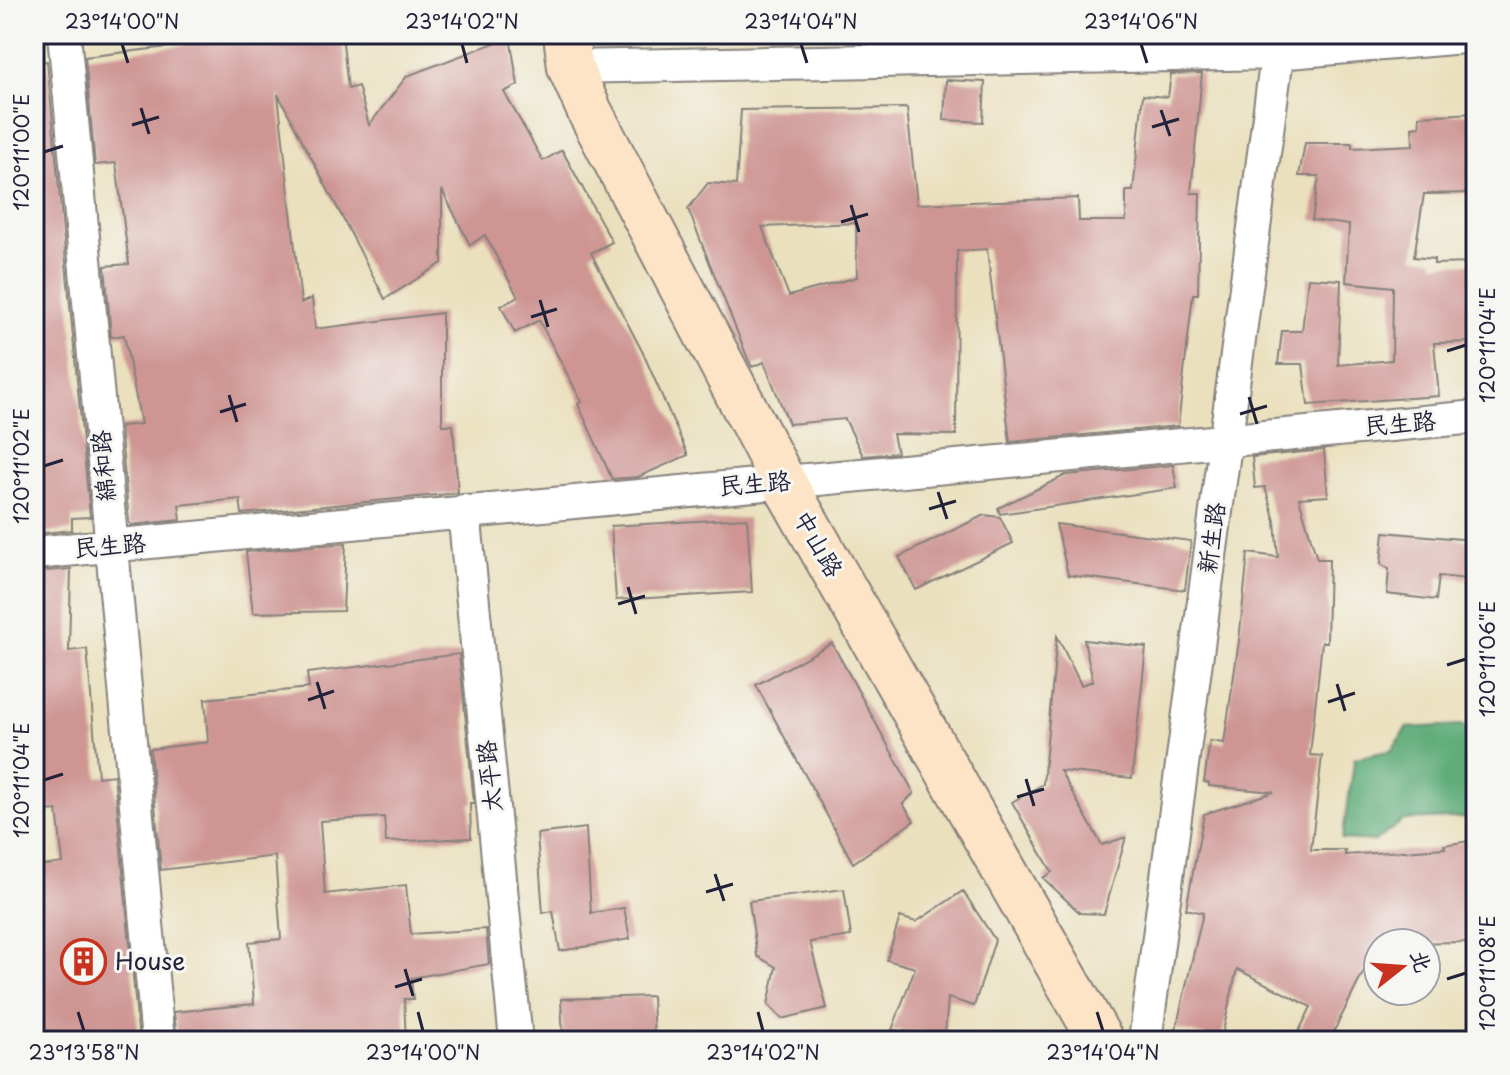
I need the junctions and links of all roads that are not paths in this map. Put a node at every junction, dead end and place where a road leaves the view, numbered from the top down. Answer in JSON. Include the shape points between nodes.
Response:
{"nodes":[{"id":1,"x":64,"y":34,"type":"edge"},
{"id":2,"x":1476,"y":36,"type":"edge"},
{"id":3,"x":1278,"y":44,"type":"edge"},
{"id":4,"x":568,"y":50,"type":"edge"},
{"id":5,"x":1476,"y":417,"type":"edge"},
{"id":6,"x":1226,"y":439,"type":"junction"},
{"id":7,"x":783,"y":481,"type":"junction"},
{"id":8,"x":464,"y":511,"type":"junction"},
{"id":9,"x":111,"y":545,"type":"junction"},
{"id":10,"x":34,"y":553,"type":"edge"},
{"id":11,"x":158,"y":1041,"type":"edge"},
{"id":12,"x":516,"y":1041,"type":"edge"},
{"id":13,"x":1101,"y":1041,"type":"edge"},
{"id":14,"x":1145,"y":1041,"type":"edge"}],
"edges":[{"from":1,"to":9,"type":"street","name":"綿和路"},
{"from":2,"to":3,"type":"street"},
{"from":3,"to":4,"type":"street"},
{"from":3,"to":6,"type":"street","name":"新生路"},
{"from":4,"to":7,"type":"main road","name":"中山路","via":[[590,112]]},
{"from":5,"to":6,"type":"street","name":"民生路"},
{"from":6,"to":7,"type":"street","name":"民生路"},
{"from":6,"to":14,"type":"street","name":"新生路"},
{"from":7,"to":8,"type":"street","name":"民生路"},
{"from":7,"to":13,"type":"main road","name":"中山路"},
{"from":8,"to":9,"type":"street","name":"民生路"},
{"from":8,"to":12,"type":"street","name":"太平路"},
{"from":9,"to":10,"type":"street","name":"民生路"},
{"from":9,"to":11,"type":"street","name":"綿和路"}]}
